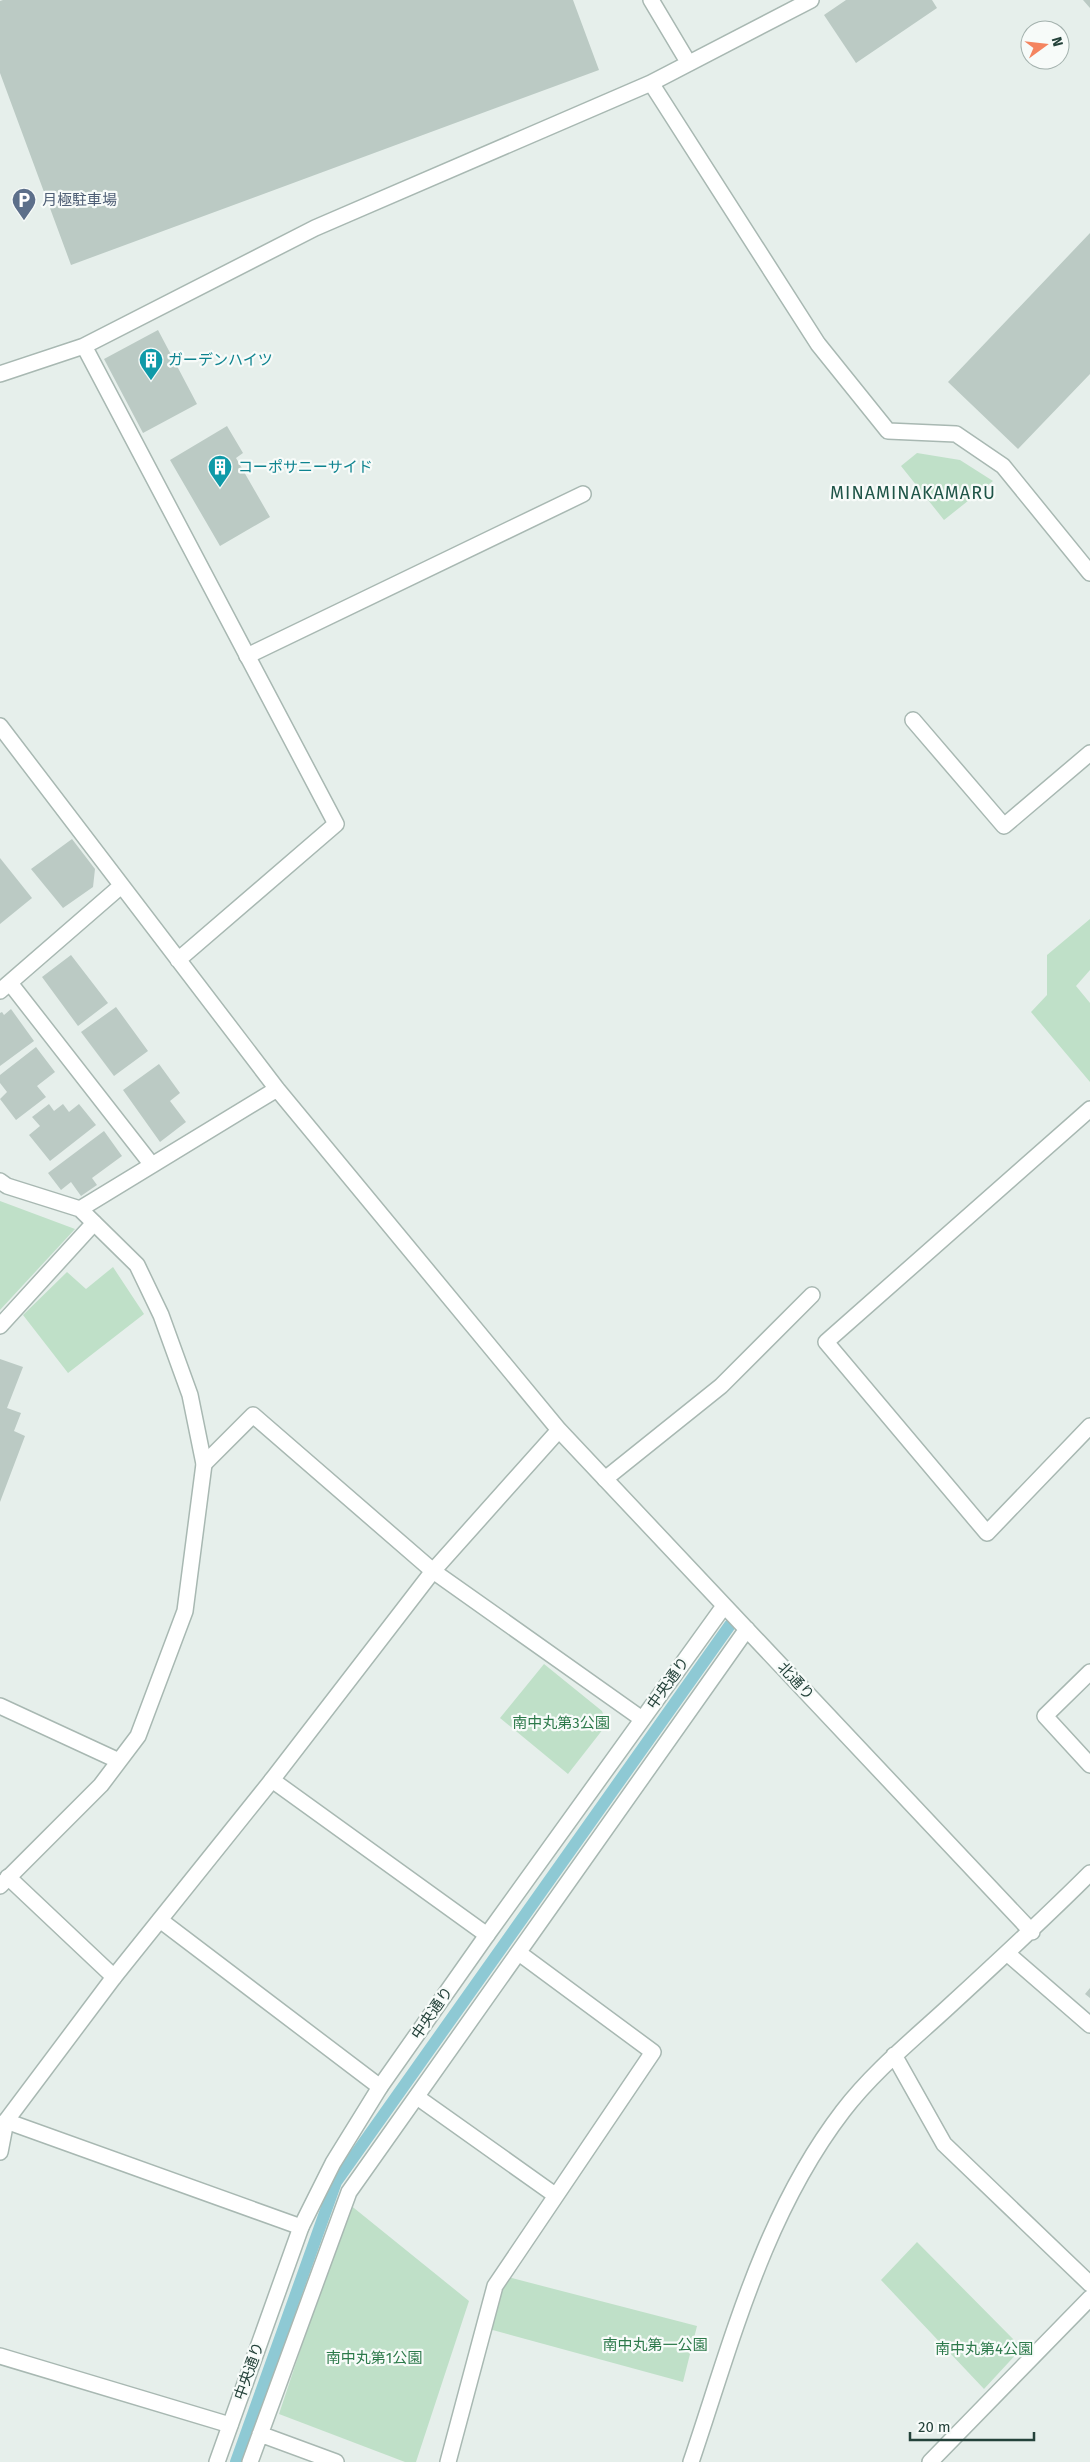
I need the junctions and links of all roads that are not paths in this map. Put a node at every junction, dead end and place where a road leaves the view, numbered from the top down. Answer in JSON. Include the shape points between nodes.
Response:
{"nodes":[{"id":1,"x":651,"y":0,"type":"edge"},
{"id":2,"x":811,"y":0,"type":"edge"},
{"id":3,"x":688,"y":62,"type":"junction"},
{"id":4,"x":652,"y":83,"type":"junction"},
{"id":5,"x":84,"y":346,"type":"junction"},
{"id":6,"x":0,"y":374,"type":"edge"},
{"id":7,"x":582,"y":494,"type":"dead end"},
{"id":8,"x":1090,"y":574,"type":"edge"},
{"id":9,"x":247,"y":656,"type":"junction"},
{"id":10,"x":913,"y":720,"type":"dead end"},
{"id":11,"x":0,"y":726,"type":"edge"},
{"id":12,"x":1090,"y":753,"type":"edge"},
{"id":13,"x":121,"y":886,"type":"junction"},
{"id":14,"x":178,"y":960,"type":"junction"},
{"id":15,"x":5,"y":987,"type":"edge"},
{"id":16,"x":276,"y":1089,"type":"junction"},
{"id":17,"x":1090,"y":1109,"type":"edge"},
{"id":18,"x":152,"y":1165,"type":"junction"},
{"id":19,"x":0,"y":1181,"type":"edge"},
{"id":20,"x":80,"y":1209,"type":"junction"},
{"id":21,"x":94,"y":1223,"type":"junction"},
{"id":22,"x":812,"y":1295,"type":"dead end"},
{"id":23,"x":0,"y":1326,"type":"edge"},
{"id":24,"x":1090,"y":1426,"type":"edge"},
{"id":25,"x":559,"y":1430,"type":"junction"},
{"id":26,"x":204,"y":1464,"type":"junction"},
{"id":27,"x":605,"y":1478,"type":"junction"},
{"id":28,"x":433,"y":1571,"type":"junction"},
{"id":29,"x":724,"y":1606,"type":"junction"},
{"id":30,"x":747,"y":1629,"type":"junction"},
{"id":31,"x":1090,"y":1672,"type":"edge"},
{"id":32,"x":0,"y":1706,"type":"edge"},
{"id":33,"x":642,"y":1719,"type":"junction"},
{"id":34,"x":119,"y":1761,"type":"junction"},
{"id":35,"x":1090,"y":1765,"type":"edge"},
{"id":36,"x":272,"y":1780,"type":"junction"},
{"id":37,"x":1090,"y":1873,"type":"edge"},
{"id":38,"x":3,"y":1879,"type":"edge"},
{"id":39,"x":160,"y":1920,"type":"junction"},
{"id":40,"x":1032,"y":1932,"type":"junction"},
{"id":41,"x":487,"y":1934,"type":"junction"},
{"id":42,"x":519,"y":1953,"type":"junction"},
{"id":43,"x":1007,"y":1953,"type":"junction"},
{"id":44,"x":114,"y":1976,"type":"junction"},
{"id":45,"x":1090,"y":2025,"type":"edge"},
{"id":46,"x":894,"y":2055,"type":"junction"},
{"id":47,"x":380,"y":2087,"type":"junction"},
{"id":48,"x":416,"y":2097,"type":"junction"},
{"id":49,"x":6,"y":2121,"type":"junction"},
{"id":50,"x":0,"y":2152,"type":"edge"},
{"id":51,"x":555,"y":2195,"type":"junction"},
{"id":52,"x":302,"y":2227,"type":"junction"},
{"id":53,"x":1090,"y":2284,"type":"edge"},
{"id":54,"x":1090,"y":2298,"type":"edge"},
{"id":55,"x":0,"y":2356,"type":"edge"},
{"id":56,"x":230,"y":2426,"type":"junction"},
{"id":57,"x":260,"y":2434,"type":"junction"},
{"id":58,"x":217,"y":2462,"type":"edge"},
{"id":59,"x":250,"y":2462,"type":"edge"},
{"id":60,"x":336,"y":2462,"type":"edge"},
{"id":61,"x":448,"y":2462,"type":"edge"},
{"id":62,"x":691,"y":2462,"type":"edge"},
{"id":63,"x":930,"y":2462,"type":"edge"}],
"edges":[{"from":1,"to":3,"type":"street"},
{"from":2,"to":3,"type":"street"},
{"from":3,"to":4,"type":"street"},
{"from":4,"to":5,"type":"street","via":[[315,228]]},
{"from":4,"to":8,"type":"street","via":[[818,344],[888,431],[956,434],[1003,466]]},
{"from":5,"to":6,"type":"street"},
{"from":5,"to":9,"type":"street"},
{"from":7,"to":9,"type":"street"},
{"from":9,"to":14,"type":"street","via":[[336,824]]},
{"from":10,"to":12,"type":"street","via":[[1004,826]]},
{"from":11,"to":13,"type":"street","name":"北通り"},
{"from":13,"to":14,"type":"street","name":"北通り"},
{"from":13,"to":15,"type":"street"},
{"from":14,"to":16,"type":"street","name":"北通り"},
{"from":15,"to":18,"type":"street"},
{"from":16,"to":18,"type":"street"},
{"from":16,"to":25,"type":"street","name":"北通り"},
{"from":17,"to":24,"type":"street","via":[[826,1342],[987,1533]]},
{"from":18,"to":20,"type":"street"},
{"from":19,"to":20,"type":"street"},
{"from":20,"to":21,"type":"street"},
{"from":21,"to":23,"type":"street"},
{"from":21,"to":26,"type":"street","via":[[137,1265],[162,1315],[190,1395]]},
{"from":22,"to":27,"type":"street","via":[[721,1386]]},
{"from":25,"to":27,"type":"street","name":"北通り"},
{"from":25,"to":28,"type":"street"},
{"from":26,"to":28,"type":"street","via":[[253,1415]]},
{"from":26,"to":34,"type":"street","via":[[186,1611],[138,1736]]},
{"from":27,"to":29,"type":"street","name":"北通り"},
{"from":28,"to":33,"type":"street"},
{"from":28,"to":36,"type":"street"},
{"from":29,"to":30,"type":"street","name":"北通り"},
{"from":29,"to":33,"type":"street","name":"中央通り"},
{"from":30,"to":40,"type":"street","name":"北通り"},
{"from":30,"to":42,"type":"street"},
{"from":31,"to":35,"type":"street","via":[[1045,1716]]},
{"from":32,"to":34,"type":"street"},
{"from":33,"to":41,"type":"street","name":"中央通り"},
{"from":34,"to":38,"type":"street","via":[[101,1785]]},
{"from":36,"to":39,"type":"street"},
{"from":36,"to":41,"type":"street"},
{"from":37,"to":40,"type":"street"},
{"from":38,"to":44,"type":"street"},
{"from":39,"to":44,"type":"street"},
{"from":39,"to":47,"type":"street"},
{"from":40,"to":43,"type":"street"},
{"from":41,"to":47,"type":"street","name":"中央通り"},
{"from":42,"to":48,"type":"street"},
{"from":42,"to":51,"type":"street","via":[[653,2052]]},
{"from":43,"to":45,"type":"street"},
{"from":43,"to":46,"type":"street"},
{"from":44,"to":49,"type":"street"},
{"from":46,"to":53,"type":"street","via":[[944,2144]]},
{"from":46,"to":62,"type":"street","via":[[843,2111],[789,2193],[762,2252]]},
{"from":47,"to":52,"type":"street","name":"中央通り","via":[[332,2163]]},
{"from":48,"to":51,"type":"street"},
{"from":48,"to":57,"type":"street","via":[[349,2192]]},
{"from":49,"to":50,"type":"street"},
{"from":49,"to":52,"type":"street"},
{"from":51,"to":61,"type":"street","via":[[495,2286]]},
{"from":52,"to":56,"type":"street","name":"中央通り"},
{"from":54,"to":63,"type":"street"},
{"from":55,"to":56,"type":"street"},
{"from":56,"to":58,"type":"street","name":"中央通り"},
{"from":57,"to":59,"type":"street"},
{"from":57,"to":60,"type":"street"}]}
